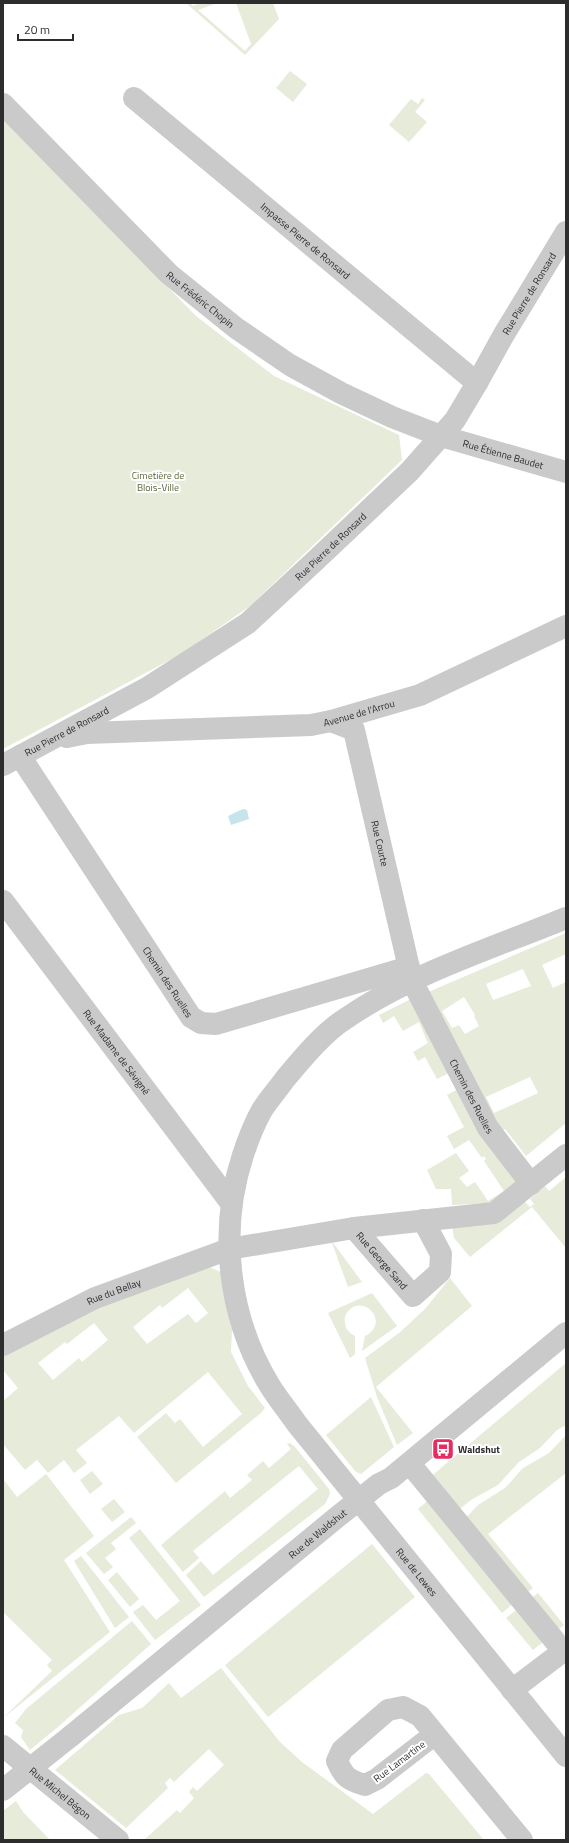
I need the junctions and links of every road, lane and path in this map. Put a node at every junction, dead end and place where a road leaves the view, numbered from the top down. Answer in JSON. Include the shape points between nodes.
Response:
{"nodes":[{"id":1,"x":134,"y":98,"type":"dead end"},
{"id":2,"x":3,"y":104,"type":"edge"},
{"id":3,"x":566,"y":232,"type":"edge"},
{"id":4,"x":477,"y":383,"type":"junction"},
{"id":5,"x":441,"y":436,"type":"junction"},
{"id":6,"x":566,"y":472,"type":"edge"},
{"id":7,"x":566,"y":626,"type":"edge"},
{"id":8,"x":121,"y":702,"type":"junction"},
{"id":9,"x":331,"y":721,"type":"junction"},
{"id":10,"x":136,"y":730,"type":"junction"},
{"id":11,"x":46,"y":742,"type":"junction"},
{"id":12,"x":12,"y":760,"type":"edge"},
{"id":13,"x":3,"y":901,"type":"edge"},
{"id":14,"x":566,"y":918,"type":"edge"},
{"id":15,"x":410,"y":974,"type":"junction"},
{"id":16,"x":566,"y":1155,"type":"edge"},
{"id":17,"x":531,"y":1184,"type":"junction"},
{"id":18,"x":231,"y":1203,"type":"junction"},
{"id":19,"x":423,"y":1220,"type":"junction"},
{"id":20,"x":354,"y":1228,"type":"junction"},
{"id":21,"x":229,"y":1249,"type":"junction"},
{"id":22,"x":566,"y":1333,"type":"edge"},
{"id":23,"x":3,"y":1345,"type":"edge"},
{"id":24,"x":415,"y":1470,"type":"dead end"},
{"id":25,"x":359,"y":1500,"type":"junction"},
{"id":26,"x":560,"y":1645,"type":"edge"},
{"id":27,"x":512,"y":1690,"type":"junction"},
{"id":28,"x":435,"y":1734,"type":"dead end"},
{"id":29,"x":3,"y":1746,"type":"edge"},
{"id":30,"x":566,"y":1756,"type":"edge"},
{"id":31,"x":3,"y":1790,"type":"edge"},
{"id":32,"x":118,"y":1840,"type":"edge"},
{"id":33,"x":522,"y":1840,"type":"edge"}],
"edges":[{"from":1,"to":4,"type":"street","name":"Impasse Pierre de Ronsard"},
{"from":2,"to":5,"type":"street","name":"Rue Frédéric Chopin","via":[[169,274],[236,328],[290,365],[341,393]]},
{"from":3,"to":4,"type":"street","name":"Rue Pierre de Ronsard"},
{"from":4,"to":5,"type":"street","name":"Rue Pierre de Ronsard","via":[[455,420]]},
{"from":5,"to":6,"type":"street","name":"Rue Étienne Baudet"},
{"from":5,"to":8,"type":"street","name":"Rue Pierre de Ronsard","via":[[410,471],[248,623]]},
{"from":7,"to":9,"type":"street","name":"Avenue de l'Arrou","via":[[420,695]]},
{"from":8,"to":10,"type":"street","via":[[125,722]]},
{"from":8,"to":11,"type":"street","name":"Rue Pierre de Ronsard"},
{"from":9,"to":10,"type":"street","name":"Avenue de l'Arrou","via":[[311,725]]},
{"from":9,"to":15,"type":"street","name":"Rue Courte","via":[[354,730]]},
{"from":10,"to":11,"type":"street","name":"Avenue de l'Arrou","via":[[86,733]]},
{"from":11,"to":12,"type":"street","name":"Rue Pierre de Ronsard"},
{"from":12,"to":15,"type":"street","name":"Chemin des Ruelles","via":[[191,1017],[201,1023],[216,1024]]},
{"from":13,"to":18,"type":"street","name":"Rue Madame de Sévigné"},
{"from":14,"to":15,"type":"street"},
{"from":15,"to":17,"type":"street","name":"Chemin des Ruelles","via":[[488,1128]]},
{"from":15,"to":18,"type":"street","name":"Rue de Lewes","via":[[343,1020],[299,1062],[272,1096],[247,1141]]},
{"from":16,"to":17,"type":"street","name":"Rue George Sand"},
{"from":17,"to":19,"type":"street","name":"Rue George Sand","via":[[494,1213]]},
{"from":18,"to":21,"type":"street","name":"Rue de Lewes"},
{"from":19,"to":20,"type":"street","name":"Rue George Sand"},
{"from":19,"to":20,"type":"street","name":"Rue George Sand","via":[[441,1254],[440,1272],[414,1296]]},
{"from":20,"to":21,"type":"street","name":"Rue George Sand"},
{"from":21,"to":23,"type":"street","name":"Rue du Bellay","via":[[95,1298]]},
{"from":21,"to":25,"type":"street","name":"Rue de Lewes","via":[[234,1292],[242,1323],[270,1386],[297,1424]]},
{"from":22,"to":25,"type":"street","name":"Rue de Waldshut","via":[[391,1478]]},
{"from":24,"to":26,"type":"street"},
{"from":25,"to":27,"type":"street","name":"Rue de Lewes"},
{"from":25,"to":31,"type":"street","name":"Rue de Waldshut","bridge":true},
{"from":26,"to":27,"type":"street"},
{"from":27,"to":30,"type":"street","name":"Rue de Lewes"},
{"from":28,"to":33,"type":"street","name":"Rue Lamartine"},
{"from":29,"to":32,"type":"street","name":"Rue Michel Bégon"}]}
